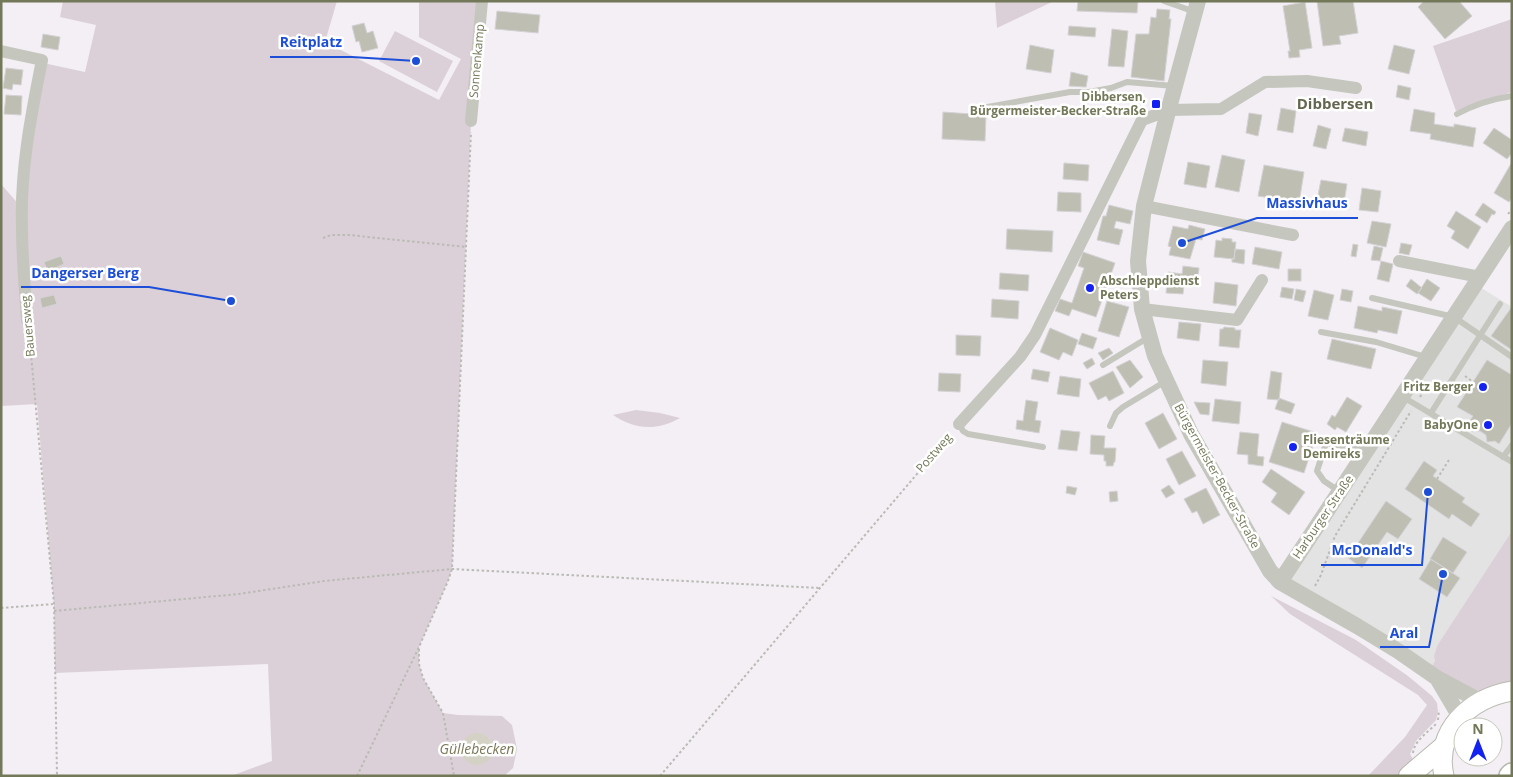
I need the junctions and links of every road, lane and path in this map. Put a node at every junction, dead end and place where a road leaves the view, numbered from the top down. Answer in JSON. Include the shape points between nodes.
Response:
{"nodes":[{"id":1,"x":482,"y":1,"type":"edge"},
{"id":2,"x":1164,"y":1,"type":"edge"},
{"id":3,"x":1197,"y":7,"type":"edge"},
{"id":4,"x":1,"y":51,"type":"edge"},
{"id":5,"x":1176,"y":86,"type":"junction"},
{"id":6,"x":1356,"y":88,"type":"dead end"},
{"id":7,"x":1512,"y":96,"type":"edge"},
{"id":8,"x":982,"y":108,"type":"dead end"},
{"id":9,"x":1169,"y":110,"type":"junction"},
{"id":10,"x":1457,"y":114,"type":"dead end"},
{"id":11,"x":471,"y":121,"type":"joint"},
{"id":12,"x":1144,"y":206,"type":"junction"},
{"id":13,"x":1512,"y":228,"type":"edge"},
{"id":14,"x":1293,"y":235,"type":"dead end"},
{"id":15,"x":323,"y":238,"type":"dead end"},
{"id":16,"x":466,"y":247,"type":"junction"},
{"id":17,"x":1399,"y":262,"type":"dead end"},
{"id":18,"x":1480,"y":277,"type":"junction"},
{"id":19,"x":1262,"y":280,"type":"dead end"},
{"id":20,"x":1372,"y":298,"type":"dead end"},
{"id":21,"x":1500,"y":304,"type":"dead end"},
{"id":22,"x":1142,"y":309,"type":"junction"},
{"id":23,"x":1454,"y":317,"type":"junction"},
{"id":24,"x":27,"y":320,"type":"joint"},
{"id":25,"x":1320,"y":332,"type":"dead end"},
{"id":26,"x":1480,"y":335,"type":"junction"},
{"id":27,"x":1150,"y":337,"type":"junction"},
{"id":28,"x":1512,"y":357,"type":"edge"},
{"id":29,"x":1427,"y":358,"type":"junction"},
{"id":30,"x":1103,"y":365,"type":"dead end"},
{"id":31,"x":1430,"y":380,"type":"dead end"},
{"id":32,"x":1166,"y":381,"type":"junction"},
{"id":33,"x":1409,"y":400,"type":"junction"},
{"id":34,"x":1431,"y":414,"type":"junction"},
{"id":35,"x":959,"y":424,"type":"junction"},
{"id":36,"x":1110,"y":426,"type":"dead end"},
{"id":37,"x":1512,"y":445,"type":"edge"},
{"id":38,"x":1043,"y":448,"type":"dead end"},
{"id":39,"x":1367,"y":450,"type":"junction"},
{"id":40,"x":1503,"y":457,"type":"junction"},
{"id":41,"x":1450,"y":460,"type":"dead end"},
{"id":42,"x":1512,"y":462,"type":"edge"},
{"id":43,"x":1437,"y":479,"type":"dead end"},
{"id":44,"x":1340,"y":491,"type":"junction"},
{"id":45,"x":452,"y":569,"type":"junction"},
{"id":46,"x":1280,"y":582,"type":"junction"},
{"id":47,"x":820,"y":588,"type":"junction"},
{"id":48,"x":1309,"y":598,"type":"junction"},
{"id":49,"x":54,"y":604,"type":"junction"},
{"id":50,"x":1,"y":608,"type":"edge"},
{"id":51,"x":54,"y":611,"type":"junction"},
{"id":52,"x":419,"y":647,"type":"junction"},
{"id":53,"x":1437,"y":678,"type":"junction"},
{"id":54,"x":1512,"y":691,"type":"edge"},
{"id":55,"x":1480,"y":701,"type":"junction"},
{"id":56,"x":1439,"y":708,"type":"dead end"},
{"id":57,"x":1460,"y":716,"type":"junction"},
{"id":58,"x":1443,"y":747,"type":"junction"},
{"id":59,"x":1415,"y":770,"type":"edge"},
{"id":60,"x":57,"y":776,"type":"edge"},
{"id":61,"x":357,"y":776,"type":"edge"},
{"id":62,"x":454,"y":776,"type":"edge"},
{"id":63,"x":660,"y":776,"type":"edge"},
{"id":64,"x":1444,"y":776,"type":"edge"}],
"edges":[{"from":1,"to":11,"type":"street","name":"Sonnenkamp"},
{"from":2,"to":3,"type":"lane"},
{"from":3,"to":5,"type":"street","name":"Bürgermeister-Becker-Straße"},
{"from":4,"to":24,"type":"street","name":"Bauersweg","via":[[42,60],[24,171],[22,227]]},
{"from":5,"to":8,"type":"lane","via":[[1127,82],[1096,91],[1070,92]]},
{"from":5,"to":9,"type":"street","name":"Bürgermeister-Becker-Straße"},
{"from":6,"to":9,"type":"street","via":[[1307,81],[1265,82],[1221,109]]},
{"from":7,"to":10,"type":"lane","via":[[1473,105]]},
{"from":9,"to":12,"type":"street","name":"Bürgermeister-Becker-Straße"},
{"from":9,"to":35,"type":"street","name":"Postweg","via":[[1142,120],[1035,335],[1020,357]]},
{"from":11,"to":16,"type":"path"},
{"from":12,"to":14,"type":"street"},
{"from":12,"to":22,"type":"street","name":"Bürgermeister-Becker-Straße","via":[[1138,260]]},
{"from":13,"to":18,"type":"street","name":"Harburger Straße"},
{"from":15,"to":16,"type":"path","via":[[348,235]]},
{"from":16,"to":45,"type":"path"},
{"from":17,"to":18,"type":"street"},
{"from":18,"to":23,"type":"street","name":"Harburger Straße"},
{"from":19,"to":22,"type":"street","via":[[1237,320]]},
{"from":20,"to":23,"type":"lane"},
{"from":21,"to":26,"type":"lane"},
{"from":22,"to":27,"type":"street","name":"Bürgermeister-Becker-Straße"},
{"from":23,"to":26,"type":"lane"},
{"from":23,"to":29,"type":"street","name":"Harburger Straße"},
{"from":24,"to":49,"type":"path","name":"Bauersweg"},
{"from":25,"to":29,"type":"lane","via":[[1376,342]]},
{"from":26,"to":28,"type":"lane"},
{"from":26,"to":34,"type":"lane"},
{"from":27,"to":30,"type":"lane"},
{"from":27,"to":32,"type":"street","name":"Bürgermeister-Becker-Straße"},
{"from":29,"to":33,"type":"street","name":"Harburger Straße"},
{"from":31,"to":33,"type":"path"},
{"from":32,"to":36,"type":"lane","via":[[1123,407]]},
{"from":32,"to":46,"type":"street","name":"Bürgermeister-Becker-Straße","via":[[1191,434],[1245,530]]},
{"from":33,"to":34,"type":"lane"},
{"from":33,"to":39,"type":"street","name":"Harburger Straße"},
{"from":33,"to":48,"type":"path","via":[[1335,536]]},
{"from":34,"to":40,"type":"lane"},
{"from":35,"to":38,"type":"lane","via":[[968,434]]},
{"from":35,"to":47,"type":"path","name":"Postweg"},
{"from":37,"to":40,"type":"lane"},
{"from":39,"to":44,"type":"street","name":"Harburger Straße"},
{"from":39,"to":44,"type":"lane","via":[[1326,443],[1317,471],[1324,482]]},
{"from":40,"to":42,"type":"lane"},
{"from":41,"to":43,"type":"path"},
{"from":44,"to":46,"type":"street","name":"Harburger Straße"},
{"from":45,"to":47,"type":"path"},
{"from":45,"to":51,"type":"path","via":[[324,581],[239,594]]},
{"from":45,"to":52,"type":"path"},
{"from":46,"to":48,"type":"street"},
{"from":47,"to":63,"type":"path","name":"Postweg"},
{"from":48,"to":53,"type":"street"},
{"from":49,"to":50,"type":"path"},
{"from":49,"to":51,"type":"path","name":"Bauersweg"},
{"from":51,"to":60,"type":"path","name":"Bauersweg"},
{"from":52,"to":61,"type":"path"},
{"from":52,"to":62,"type":"path","via":[[423,678],[443,714]]},
{"from":53,"to":55,"type":"street"},
{"from":53,"to":57,"type":"street"},
{"from":54,"to":55,"type":"main road"},
{"from":55,"to":57,"type":"main road"},
{"from":56,"to":59,"type":"path","via":[[1437,722],[1413,748]]},
{"from":57,"to":58,"type":"main road"},
{"from":58,"to":59,"type":"main road"},
{"from":58,"to":64,"type":"main road"}]}
